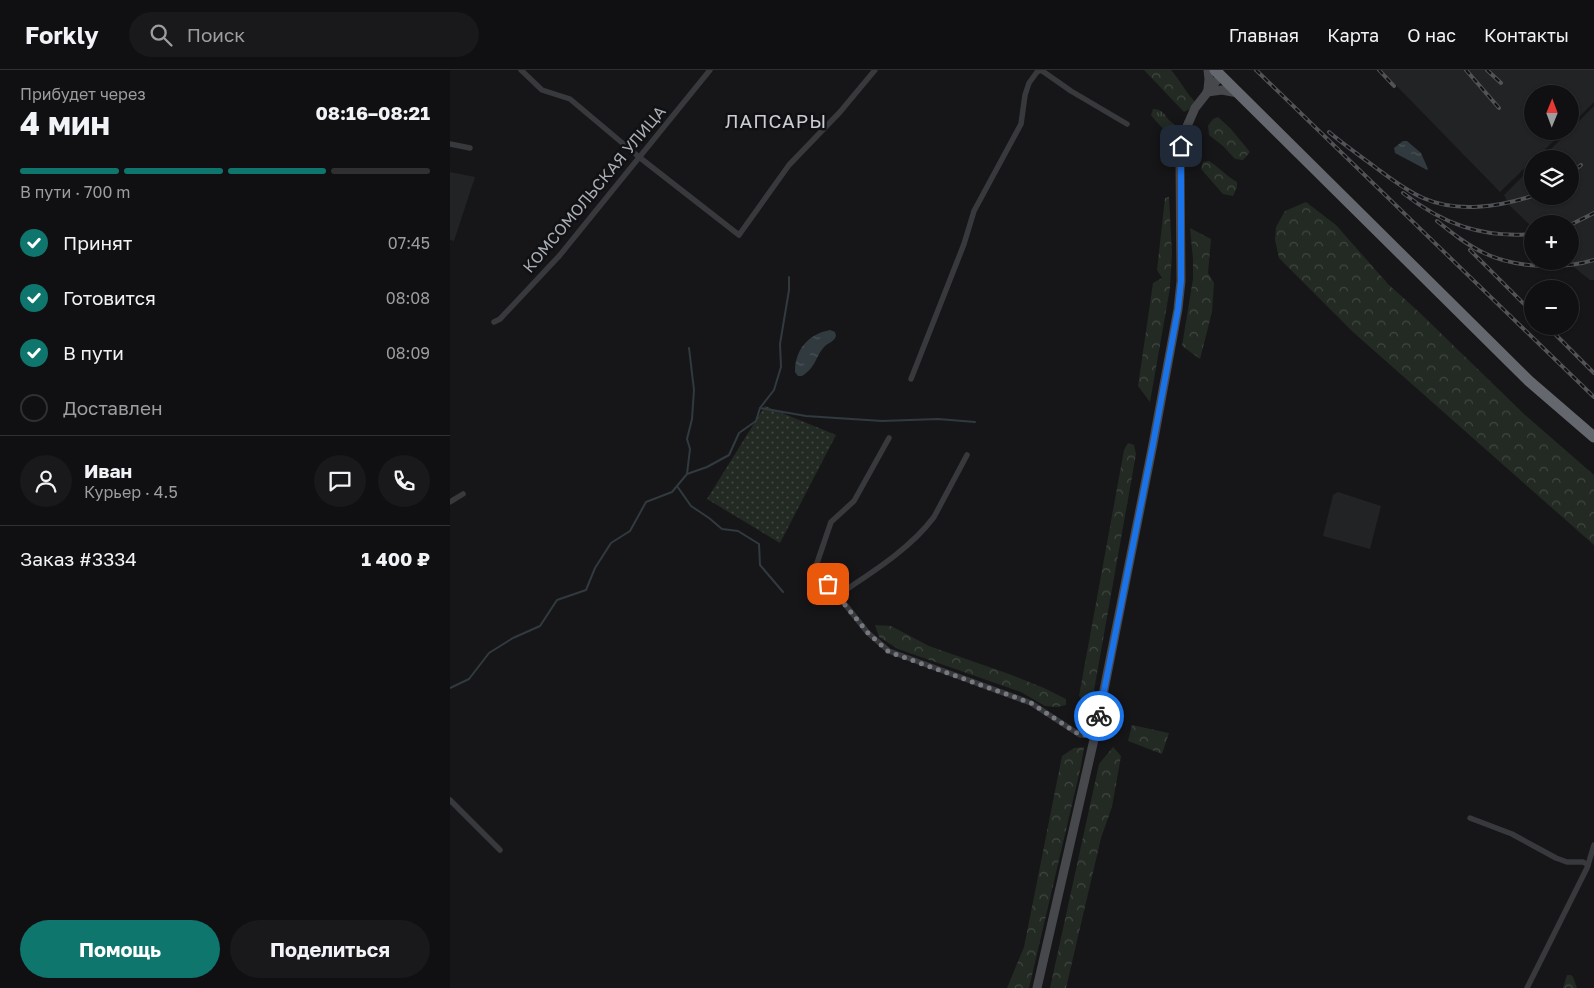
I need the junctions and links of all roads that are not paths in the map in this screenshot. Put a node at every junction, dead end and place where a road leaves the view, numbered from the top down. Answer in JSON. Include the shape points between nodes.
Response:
{"nodes":[{"id":1,"x":710,"y":70,"type":"edge"},
{"id":2,"x":875,"y":70,"type":"edge"},
{"id":3,"x":1208,"y":70,"type":"edge"},
{"id":4,"x":521,"y":71,"type":"edge"},
{"id":5,"x":1038,"y":71,"type":"edge"},
{"id":6,"x":1218,"y":73,"type":"edge"},
{"id":7,"x":1207,"y":92,"type":"junction"},
{"id":8,"x":1238,"y":93,"type":"junction"},
{"id":9,"x":1126,"y":124,"type":"dead end"},
{"id":10,"x":450,"y":144,"type":"edge"},
{"id":11,"x":470,"y":148,"type":"dead end"},
{"id":12,"x":640,"y":157,"type":"junction"},
{"id":13,"x":494,"y":322,"type":"dead end"},
{"id":14,"x":911,"y":379,"type":"dead end"},
{"id":15,"x":1594,"y":437,"type":"edge"},
{"id":16,"x":889,"y":438,"type":"dead end"},
{"id":17,"x":967,"y":455,"type":"dead end"},
{"id":18,"x":463,"y":494,"type":"dead end"},
{"id":19,"x":450,"y":502,"type":"edge"},
{"id":20,"x":838,"y":596,"type":"junction"},
{"id":21,"x":1095,"y":735,"type":"junction"},
{"id":22,"x":450,"y":800,"type":"edge"},
{"id":23,"x":1470,"y":818,"type":"dead end"},
{"id":24,"x":1594,"y":846,"type":"edge"},
{"id":25,"x":500,"y":850,"type":"dead end"},
{"id":26,"x":1588,"y":866,"type":"junction"},
{"id":27,"x":1594,"y":871,"type":"edge"},
{"id":28,"x":1037,"y":988,"type":"edge"},
{"id":29,"x":1527,"y":988,"type":"edge"}],
"edges":[{"from":1,"to":12,"type":"street","name":"КОМСОМОЛЬСКАЯ УЛИЦА"},
{"from":2,"to":12,"type":"street","via":[[790,165],[739,235]]},
{"from":3,"to":7,"type":"street"},
{"from":4,"to":12,"type":"street","via":[[542,90],[570,99]]},
{"from":5,"to":9,"type":"street"},
{"from":5,"to":14,"type":"street","via":[[1025,95],[1021,124],[974,211]]},
{"from":6,"to":7,"type":"street"},
{"from":6,"to":8,"type":"highway"},
{"from":7,"to":8,"type":"street"},
{"from":7,"to":21,"type":"street","via":[[1188,122],[1181,146],[1178,309]]},
{"from":8,"to":15,"type":"highway","via":[[1529,381]]},
{"from":10,"to":11,"type":"street"},
{"from":12,"to":13,"type":"street","name":"КОМСОМОЛЬСКАЯ УЛИЦА","via":[[560,255]]},
{"from":16,"to":20,"type":"street","via":[[854,500],[831,522],[817,563],[819,572]]},
{"from":17,"to":20,"type":"street","via":[[928,525],[901,550]]},
{"from":18,"to":19,"type":"street"},
{"from":20,"to":21,"type":"street","via":[[868,633],[889,652],[1031,703],[1080,735]]},
{"from":21,"to":28,"type":"street"},
{"from":22,"to":25,"type":"street"},
{"from":23,"to":26,"type":"street","via":[[1512,834],[1556,858],[1584,862]]},
{"from":24,"to":26,"type":"street"},
{"from":26,"to":27,"type":"street"},
{"from":26,"to":29,"type":"street"}]}
